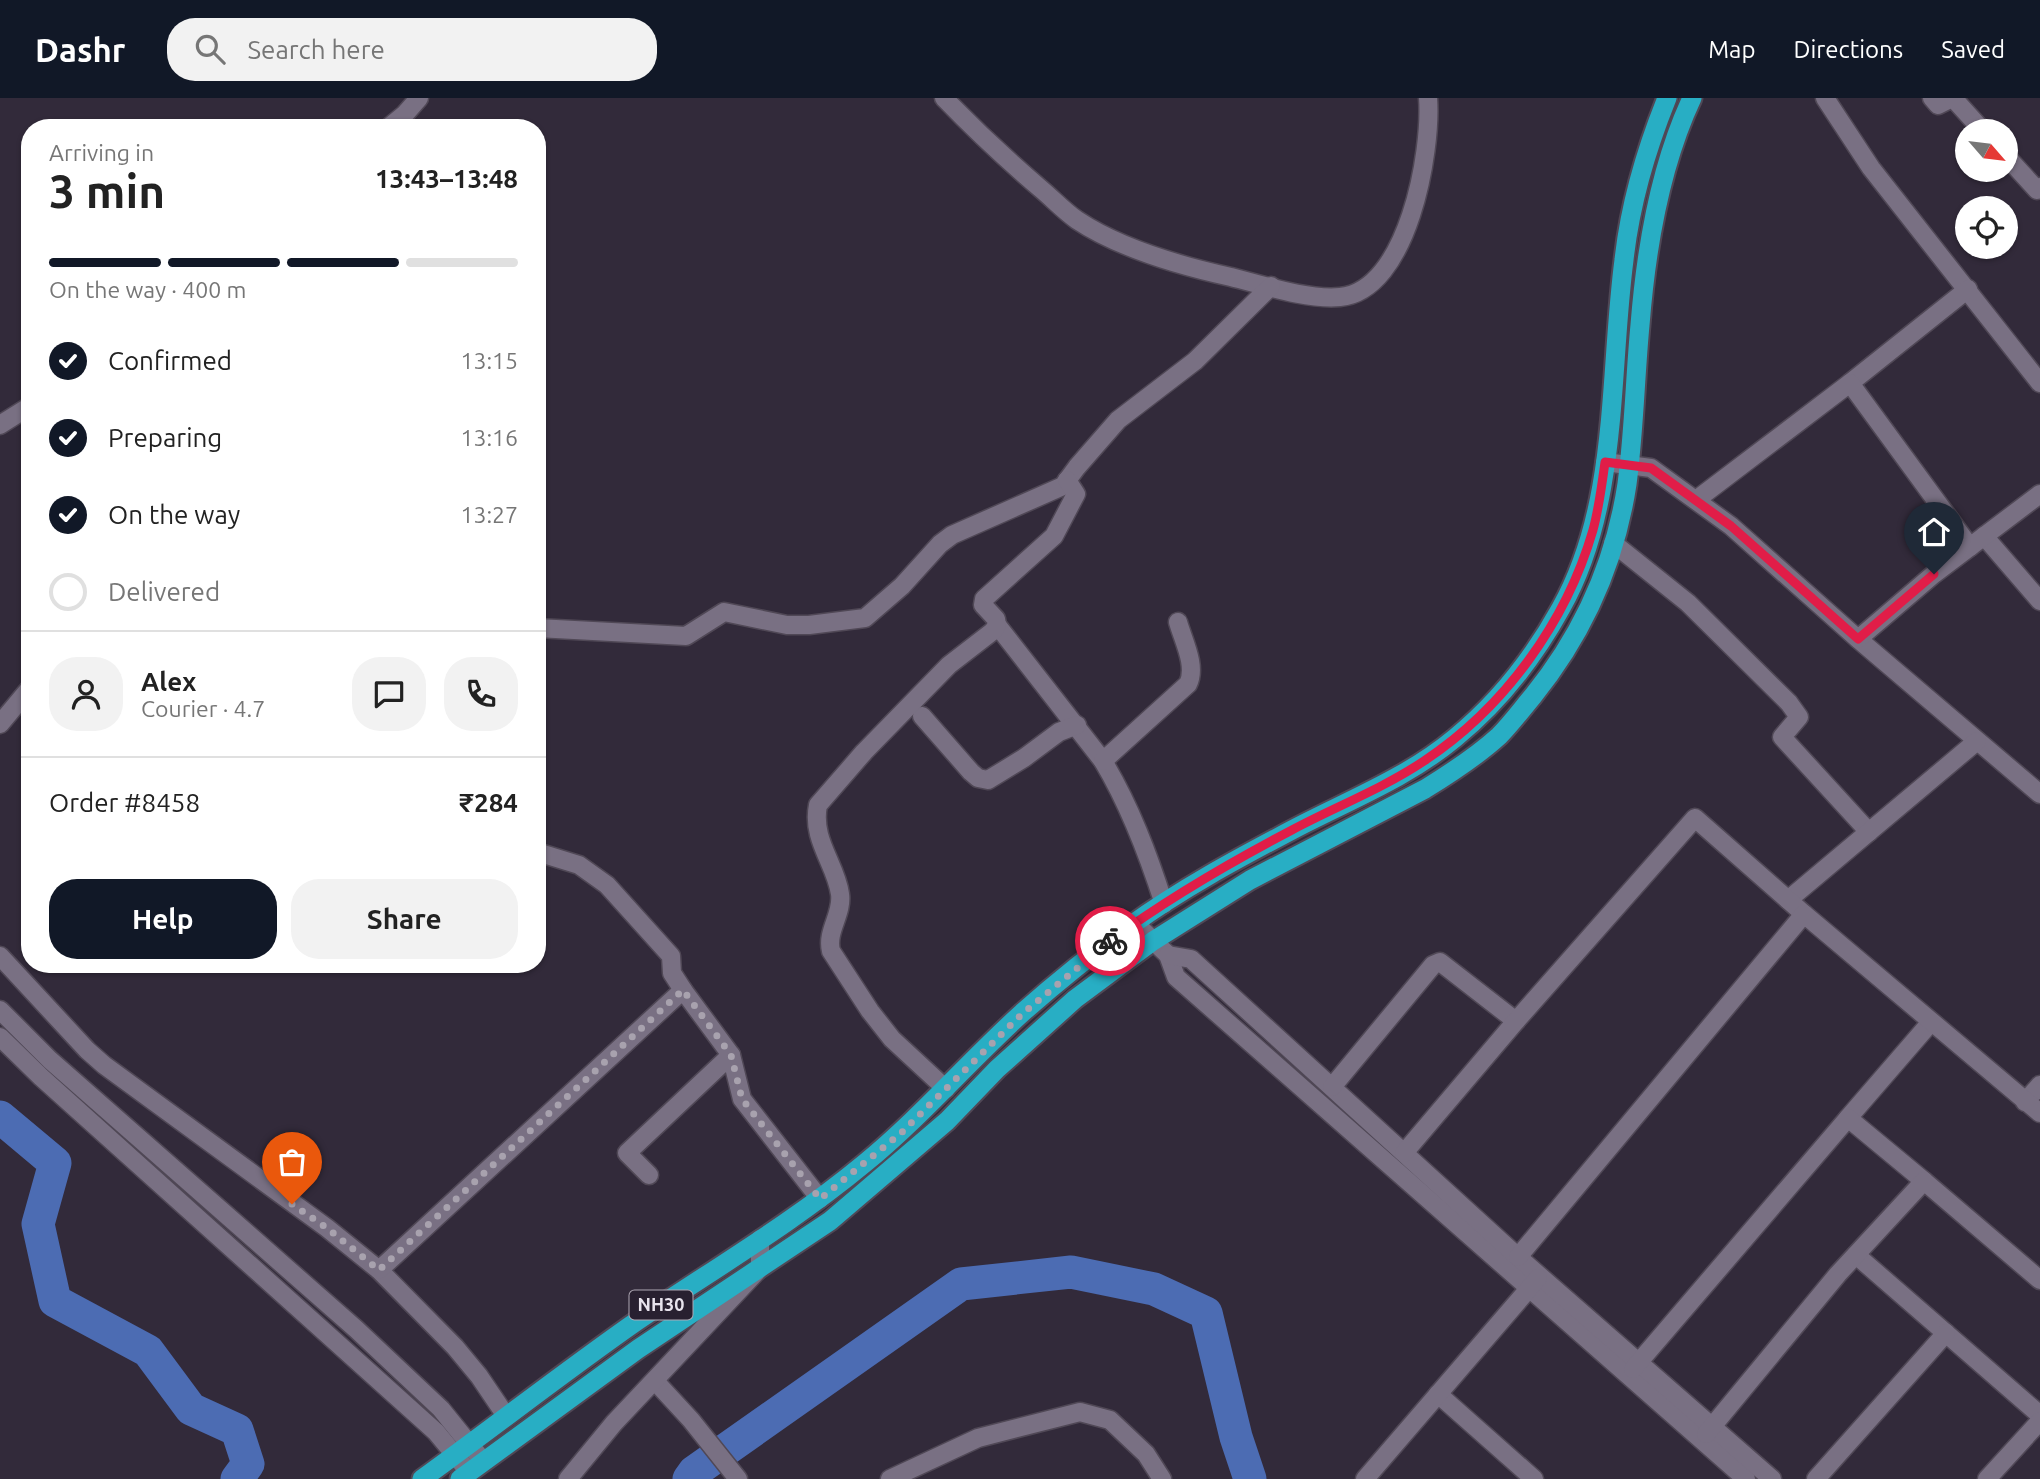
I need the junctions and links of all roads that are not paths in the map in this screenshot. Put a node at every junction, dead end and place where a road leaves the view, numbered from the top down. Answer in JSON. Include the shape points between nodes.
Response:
{"nodes":[{"id":1,"x":419,"y":98,"type":"edge"},
{"id":2,"x":944,"y":98,"type":"edge"},
{"id":3,"x":1428,"y":98,"type":"edge"},
{"id":4,"x":1667,"y":98,"type":"edge"},
{"id":5,"x":1692,"y":98,"type":"edge"},
{"id":6,"x":1825,"y":98,"type":"edge"},
{"id":7,"x":1932,"y":98,"type":"edge"},
{"id":8,"x":1952,"y":98,"type":"edge"},
{"id":9,"x":399,"y":119,"type":"edge"},
{"id":10,"x":1972,"y":119,"type":"edge"},
{"id":11,"x":2018,"y":169,"type":"edge"},
{"id":12,"x":2040,"y":187,"type":"edge"},
{"id":13,"x":1271,"y":286,"type":"junction"},
{"id":14,"x":1968,"y":289,"type":"junction"},
{"id":15,"x":1850,"y":383,"type":"junction"},
{"id":16,"x":2040,"y":383,"type":"edge"},
{"id":17,"x":21,"y":412,"type":"edge"},
{"id":18,"x":0,"y":425,"type":"edge"},
{"id":19,"x":1605,"y":462,"type":"junction"},
{"id":20,"x":1629,"y":465,"type":"junction"},
{"id":21,"x":1067,"y":480,"type":"junction"},
{"id":22,"x":2040,"y":494,"type":"edge"},
{"id":23,"x":1696,"y":500,"type":"junction"},
{"id":24,"x":1977,"y":541,"type":"junction"},
{"id":25,"x":1613,"y":543,"type":"junction"},
{"id":26,"x":2040,"y":601,"type":"edge"},
{"id":27,"x":1178,"y":622,"type":"dead end"},
{"id":28,"x":997,"y":625,"type":"junction"},
{"id":29,"x":546,"y":628,"type":"edge"},
{"id":30,"x":1858,"y":639,"type":"junction"},
{"id":31,"x":21,"y":699,"type":"edge"},
{"id":32,"x":922,"y":716,"type":"dead end"},
{"id":33,"x":0,"y":724,"type":"edge"},
{"id":34,"x":1077,"y":725,"type":"junction"},
{"id":35,"x":1977,"y":741,"type":"junction"},
{"id":36,"x":1103,"y":761,"type":"junction"},
{"id":37,"x":2040,"y":794,"type":"edge"},
{"id":38,"x":1869,"y":832,"type":"junction"},
{"id":39,"x":546,"y":855,"type":"edge"},
{"id":40,"x":1788,"y":900,"type":"junction"},
{"id":41,"x":1164,"y":904,"type":"junction"},
{"id":42,"x":1804,"y":914,"type":"junction"},
{"id":43,"x":1135,"y":923,"type":"junction"},
{"id":44,"x":1153,"y":941,"type":"junction"},
{"id":45,"x":1168,"y":955,"type":"junction"},
{"id":46,"x":0,"y":956,"type":"edge"},
{"id":47,"x":683,"y":990,"type":"junction"},
{"id":48,"x":0,"y":1010,"type":"edge"},
{"id":49,"x":1516,"y":1021,"type":"junction"},
{"id":50,"x":1931,"y":1022,"type":"junction"},
{"id":51,"x":0,"y":1037,"type":"edge"},
{"id":52,"x":731,"y":1055,"type":"junction"},
{"id":53,"x":2040,"y":1085,"type":"edge"},
{"id":54,"x":1332,"y":1087,"type":"junction"},
{"id":55,"x":946,"y":1089,"type":"junction"},
{"id":56,"x":2025,"y":1101,"type":"junction"},
{"id":57,"x":2040,"y":1113,"type":"edge"},
{"id":58,"x":1848,"y":1118,"type":"junction"},
{"id":59,"x":1404,"y":1153,"type":"junction"},
{"id":60,"x":649,"y":1175,"type":"dead end"},
{"id":61,"x":1924,"y":1181,"type":"junction"},
{"id":62,"x":820,"y":1199,"type":"junction"},
{"id":63,"x":760,"y":1239,"type":"junction"},
{"id":64,"x":1856,"y":1255,"type":"junction"},
{"id":65,"x":1518,"y":1257,"type":"junction"},
{"id":66,"x":760,"y":1268,"type":"junction"},
{"id":67,"x":379,"y":1270,"type":"junction"},
{"id":68,"x":2040,"y":1280,"type":"edge"},
{"id":69,"x":1535,"y":1282,"type":"junction"},
{"id":70,"x":1946,"y":1333,"type":"junction"},
{"id":71,"x":1634,"y":1367,"type":"junction"},
{"id":72,"x":655,"y":1381,"type":"junction"},
{"id":73,"x":1438,"y":1394,"type":"junction"},
{"id":74,"x":2040,"y":1415,"type":"edge"},
{"id":75,"x":506,"y":1416,"type":"junction"},
{"id":76,"x":2040,"y":1421,"type":"edge"},
{"id":77,"x":1707,"y":1433,"type":"junction"},
{"id":78,"x":463,"y":1449,"type":"junction"},
{"id":79,"x":471,"y":1471,"type":"edge"},
{"id":80,"x":1742,"y":1473,"type":"edge"},
{"id":81,"x":737,"y":1477,"type":"edge"},
{"id":82,"x":422,"y":1479,"type":"edge"},
{"id":83,"x":568,"y":1479,"type":"edge"},
{"id":84,"x":890,"y":1479,"type":"edge"},
{"id":85,"x":1161,"y":1479,"type":"edge"},
{"id":86,"x":1365,"y":1479,"type":"edge"},
{"id":87,"x":1534,"y":1479,"type":"edge"},
{"id":88,"x":1772,"y":1479,"type":"edge"},
{"id":89,"x":1816,"y":1479,"type":"edge"},
{"id":90,"x":1987,"y":1479,"type":"edge"}],
"edges":[{"from":1,"to":9,"type":"street"},
{"from":2,"to":13,"type":"street","via":[[989,144],[1087,226],[1169,260]]},
{"from":3,"to":13,"type":"street","via":[[1425,161],[1412,213],[1384,272],[1342,297]]},
{"from":4,"to":19,"type":"highway","number":"NH30","via":[[1644,164],[1624,256]]},
{"from":5,"to":20,"type":"highway","number":"NH30","via":[[1672,149],[1650,243]]},
{"from":6,"to":14,"type":"street","via":[[1871,167]]},
{"from":7,"to":8,"type":"street","via":[[1938,105]]},
{"from":8,"to":10,"type":"street"},
{"from":11,"to":12,"type":"street","via":[[2037,190]]},
{"from":13,"to":21,"type":"street","via":[[1195,361],[1118,420]]},
{"from":14,"to":15,"type":"street"},
{"from":14,"to":16,"type":"street"},
{"from":15,"to":23,"type":"street"},
{"from":15,"to":24,"type":"street"},
{"from":17,"to":18,"type":"street"},
{"from":19,"to":20,"type":"street"},
{"from":19,"to":41,"type":"highway","number":"NH30","via":[[1593,528],[1563,606],[1514,679],[1487,709],[1422,762]]},
{"from":20,"to":23,"type":"street","via":[[1651,468]]},
{"from":20,"to":25,"type":"highway","number":"NH30"},
{"from":21,"to":28,"type":"street","via":[[1076,494],[1054,536],[985,599],[983,605]]},
{"from":21,"to":29,"type":"street","via":[[1063,486],[952,535],[865,618],[787,625],[724,612],[686,636]]},
{"from":22,"to":24,"type":"street"},
{"from":23,"to":30,"type":"street"},
{"from":24,"to":26,"type":"street"},
{"from":24,"to":30,"type":"street"},
{"from":25,"to":38,"type":"street","via":[[1688,603],[1789,703],[1799,717],[1782,737]]},
{"from":25,"to":44,"type":"highway","number":"NH30","via":[[1596,596],[1574,639],[1519,713],[1480,752],[1415,795],[1250,880]]},
{"from":27,"to":36,"type":"street","via":[[1191,665],[1188,684]]},
{"from":28,"to":34,"type":"street"},
{"from":28,"to":55,"type":"street","via":[[949,665],[864,752],[816,813],[841,897],[828,941],[831,951],[892,1039]]},
{"from":30,"to":35,"type":"street"},
{"from":31,"to":33,"type":"street"},
{"from":32,"to":34,"type":"street","via":[[971,772],[988,780],[1059,732]]},
{"from":34,"to":36,"type":"street"},
{"from":35,"to":37,"type":"street"},
{"from":35,"to":38,"type":"street"},
{"from":36,"to":41,"type":"street","via":[[1147,854]]},
{"from":38,"to":40,"type":"street"},
{"from":39,"to":47,"type":"street","via":[[579,865],[607,885],[671,956],[672,973]]},
{"from":40,"to":42,"type":"street"},
{"from":40,"to":49,"type":"street","via":[[1695,818]]},
{"from":41,"to":43,"type":"highway","number":"NH30"},
{"from":42,"to":50,"type":"street"},
{"from":42,"to":65,"type":"street"},
{"from":43,"to":44,"type":"street"},
{"from":43,"to":55,"type":"highway","number":"NH30","via":[[1022,1014]]},
{"from":44,"to":45,"type":"street"},
{"from":44,"to":66,"type":"highway","number":"NH30","via":[[1065,1007],[947,1121],[857,1199]]},
{"from":45,"to":54,"type":"street","via":[[1191,959]]},
{"from":45,"to":69,"type":"street","via":[[1176,977]]},
{"from":46,"to":67,"type":"street","via":[[104,1065]]},
{"from":47,"to":52,"type":"street"},
{"from":47,"to":67,"type":"street"},
{"from":48,"to":78,"type":"street","via":[[50,1060],[441,1409]]},
{"from":49,"to":54,"type":"street","via":[[1440,962]]},
{"from":49,"to":59,"type":"street"},
{"from":50,"to":56,"type":"street"},
{"from":50,"to":58,"type":"street"},
{"from":51,"to":78,"type":"street","via":[[436,1432]]},
{"from":52,"to":60,"type":"street","via":[[627,1153]]},
{"from":52,"to":62,"type":"street","via":[[742,1099]]},
{"from":53,"to":56,"type":"street"},
{"from":54,"to":59,"type":"street"},
{"from":55,"to":62,"type":"highway","number":"NH30","via":[[901,1133]]},
{"from":56,"to":57,"type":"street"},
{"from":58,"to":61,"type":"street"},
{"from":58,"to":71,"type":"street"},
{"from":59,"to":65,"type":"street"},
{"from":61,"to":64,"type":"street"},
{"from":61,"to":68,"type":"street"},
{"from":62,"to":63,"type":"highway","number":"NH30"},
{"from":63,"to":66,"type":"street"},
{"from":63,"to":75,"type":"highway","number":"NH30"},
{"from":64,"to":70,"type":"street"},
{"from":64,"to":77,"type":"street"},
{"from":65,"to":69,"type":"street"},
{"from":66,"to":72,"type":"street"},
{"from":66,"to":79,"type":"highway","number":"NH30","via":[[638,1349]]},
{"from":67,"to":75,"type":"street","via":[[455,1347]]},
{"from":69,"to":71,"type":"street"},
{"from":69,"to":73,"type":"street"},
{"from":70,"to":74,"type":"street"},
{"from":70,"to":89,"type":"street"},
{"from":71,"to":77,"type":"street"},
{"from":72,"to":81,"type":"street"},
{"from":72,"to":83,"type":"street"},
{"from":73,"to":86,"type":"street"},
{"from":73,"to":87,"type":"street"},
{"from":75,"to":78,"type":"highway","number":"NH30"},
{"from":76,"to":90,"type":"street"},
{"from":77,"to":80,"type":"street"},
{"from":78,"to":79,"type":"street"},
{"from":78,"to":82,"type":"highway","number":"NH30"},
{"from":80,"to":88,"type":"street"},
{"from":84,"to":85,"type":"street","via":[[978,1438],[1080,1412],[1110,1420],[1146,1454]]}]}
